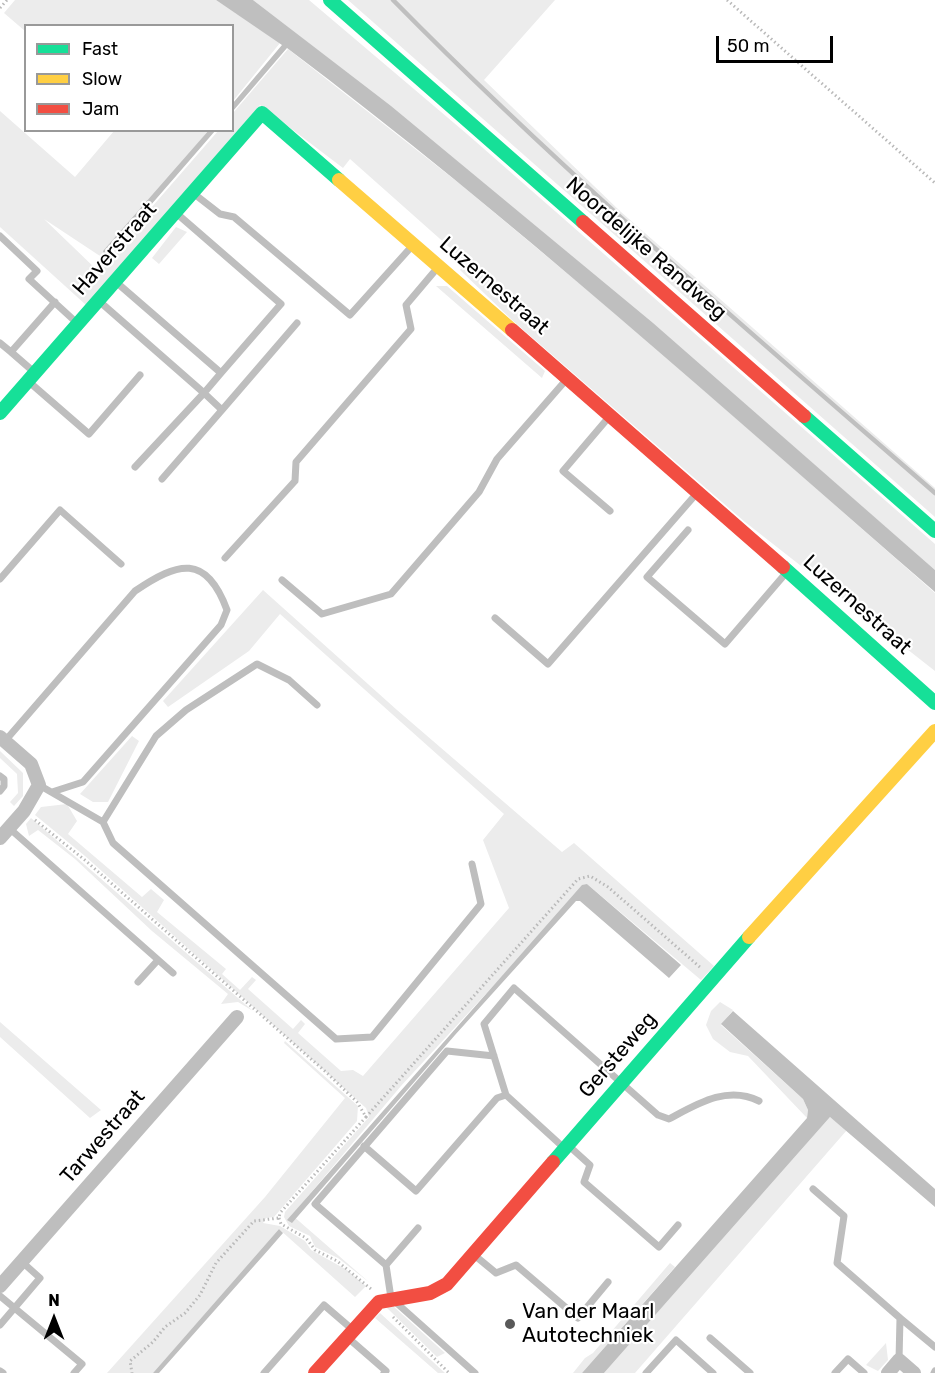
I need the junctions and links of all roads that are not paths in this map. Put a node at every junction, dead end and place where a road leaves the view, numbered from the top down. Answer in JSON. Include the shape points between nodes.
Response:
{"nodes":[{"id":1,"x":330,"y":0,"type":"edge"},
{"id":2,"x":262,"y":113,"type":"joint"},
{"id":3,"x":193,"y":193,"type":"junction"},
{"id":4,"x":175,"y":212,"type":"junction"},
{"id":5,"x":0,"y":237,"type":"edge"},
{"id":6,"x":413,"y":244,"type":"junction"},
{"id":7,"x":439,"y":267,"type":"junction"},
{"id":8,"x":115,"y":281,"type":"junction"},
{"id":9,"x":98,"y":301,"type":"junction"},
{"id":10,"x":55,"y":302,"type":"junction"},
{"id":11,"x":297,"y":323,"type":"dead end"},
{"id":12,"x":78,"y":324,"type":"junction"},
{"id":13,"x":0,"y":343,"type":"edge"},
{"id":14,"x":11,"y":352,"type":"junction"},
{"id":15,"x":221,"y":373,"type":"junction"},
{"id":16,"x":140,"y":375,"type":"dead end"},
{"id":17,"x":31,"y":377,"type":"junction"},
{"id":18,"x":568,"y":378,"type":"junction"},
{"id":19,"x":204,"y":393,"type":"junction"},
{"id":20,"x":2,"y":407,"type":"edge"},
{"id":21,"x":222,"y":410,"type":"junction"},
{"id":22,"x":611,"y":415,"type":"junction"},
{"id":23,"x":135,"y":467,"type":"dead end"},
{"id":24,"x":162,"y":479,"type":"dead end"},
{"id":25,"x":698,"y":491,"type":"junction"},
{"id":26,"x":610,"y":511,"type":"dead end"},
{"id":27,"x":688,"y":530,"type":"dead end"},
{"id":28,"x":935,"y":531,"type":"edge"},
{"id":29,"x":225,"y":558,"type":"dead end"},
{"id":30,"x":121,"y":564,"type":"dead end"},
{"id":31,"x":788,"y":571,"type":"junction"},
{"id":32,"x":0,"y":579,"type":"edge"},
{"id":33,"x":282,"y":580,"type":"dead end"},
{"id":34,"x":495,"y":618,"type":"dead end"},
{"id":35,"x":935,"y":703,"type":"edge"},
{"id":36,"x":317,"y":705,"type":"dead end"},
{"id":37,"x":935,"y":731,"type":"edge"},
{"id":38,"x":2,"y":739,"type":"edge"},
{"id":39,"x":0,"y":776,"type":"edge"},
{"id":40,"x":39,"y":785,"type":"junction"},
{"id":41,"x":0,"y":791,"type":"edge"},
{"id":42,"x":52,"y":792,"type":"junction"},
{"id":43,"x":103,"y":822,"type":"junction"},
{"id":44,"x":5,"y":833,"type":"edge"},
{"id":45,"x":472,"y":864,"type":"dead end"},
{"id":46,"x":158,"y":960,"type":"junction"},
{"id":47,"x":173,"y":973,"type":"dead end"},
{"id":48,"x":138,"y":982,"type":"dead end"},
{"id":49,"x":237,"y":1017,"type":"dead end"},
{"id":50,"x":494,"y":1056,"type":"junction"},
{"id":51,"x":621,"y":1084,"type":"junction"},
{"id":52,"x":506,"y":1095,"type":"junction"},
{"id":53,"x":759,"y":1101,"type":"dead end"},
{"id":54,"x":364,"y":1146,"type":"junction"},
{"id":55,"x":566,"y":1147,"type":"junction"},
{"id":56,"x":813,"y":1189,"type":"dead end"},
{"id":57,"x":678,"y":1225,"type":"dead end"},
{"id":58,"x":418,"y":1228,"type":"dead end"},
{"id":59,"x":473,"y":1254,"type":"junction"},
{"id":60,"x":21,"y":1261,"type":"junction"},
{"id":61,"x":386,"y":1265,"type":"junction"},
{"id":62,"x":608,"y":1282,"type":"dead end"},
{"id":63,"x":0,"y":1286,"type":"edge"},
{"id":64,"x":0,"y":1296,"type":"edge"},
{"id":65,"x":391,"y":1298,"type":"junction"},
{"id":66,"x":14,"y":1308,"type":"junction"},
{"id":67,"x":900,"y":1318,"type":"junction"},
{"id":68,"x":0,"y":1325,"type":"edge"},
{"id":69,"x":350,"y":1333,"type":"junction"},
{"id":70,"x":710,"y":1338,"type":"dead end"},
{"id":71,"x":935,"y":1347,"type":"edge"},
{"id":72,"x":899,"y":1360,"type":"junction"},
{"id":73,"x":320,"y":1371,"type":"edge"},
{"id":74,"x":74,"y":1373,"type":"edge"},
{"id":75,"x":264,"y":1373,"type":"edge"},
{"id":76,"x":384,"y":1373,"type":"edge"},
{"id":77,"x":475,"y":1373,"type":"edge"},
{"id":78,"x":646,"y":1373,"type":"edge"},
{"id":79,"x":713,"y":1373,"type":"edge"},
{"id":80,"x":750,"y":1373,"type":"edge"},
{"id":81,"x":835,"y":1373,"type":"edge"},
{"id":82,"x":864,"y":1373,"type":"edge"},
{"id":83,"x":888,"y":1373,"type":"edge"},
{"id":84,"x":914,"y":1373,"type":"edge"}],
"edges":[{"from":1,"to":28,"type":"street","name":"Noordelijke Randweg"},
{"from":2,"to":3,"type":"street","name":"Haverstraat"},
{"from":2,"to":6,"type":"street","name":"Luzernestraat"},
{"from":3,"to":4,"type":"street","name":"Haverstraat"},
{"from":3,"to":6,"type":"lane","via":[[220,214],[234,217],[350,315]]},
{"from":4,"to":8,"type":"street","name":"Haverstraat"},
{"from":4,"to":15,"type":"lane","via":[[281,304]]},
{"from":5,"to":10,"type":"lane","via":[[37,271],[29,279]]},
{"from":6,"to":7,"type":"street","name":"Luzernestraat"},
{"from":7,"to":18,"type":"street","name":"Luzernestraat"},
{"from":7,"to":29,"type":"lane","via":[[406,305],[411,329],[296,462],[295,480]]},
{"from":8,"to":9,"type":"street","name":"Haverstraat"},
{"from":8,"to":15,"type":"lane"},
{"from":9,"to":12,"type":"street","name":"Haverstraat"},
{"from":9,"to":19,"type":"lane"},
{"from":10,"to":12,"type":"lane"},
{"from":10,"to":14,"type":"lane"},
{"from":11,"to":21,"type":"lane"},
{"from":12,"to":17,"type":"street","name":"Haverstraat"},
{"from":13,"to":14,"type":"lane"},
{"from":14,"to":17,"type":"lane"},
{"from":15,"to":19,"type":"lane"},
{"from":16,"to":17,"type":"lane","via":[[89,434]]},
{"from":17,"to":20,"type":"street","name":"Haverstraat"},
{"from":18,"to":22,"type":"street","name":"Luzernestraat"},
{"from":18,"to":33,"type":"lane","via":[[497,459],[479,492],[391,594],[322,614]]},
{"from":19,"to":21,"type":"lane"},
{"from":19,"to":23,"type":"lane"},
{"from":21,"to":24,"type":"lane"},
{"from":22,"to":25,"type":"street","name":"Luzernestraat"},
{"from":22,"to":26,"type":"lane","via":[[563,471]]},
{"from":25,"to":31,"type":"street","name":"Luzernestraat"},
{"from":25,"to":34,"type":"lane","via":[[548,664]]},
{"from":27,"to":31,"type":"lane","via":[[647,577],[725,644]]},
{"from":30,"to":32,"type":"lane","via":[[60,510]]},
{"from":31,"to":35,"type":"street","name":"Luzernestraat"},
{"from":36,"to":43,"type":"lane","via":[[289,680],[257,664],[186,710],[156,736]]},
{"from":37,"to":51,"type":"street","name":"Gersteweg"},
{"from":38,"to":40,"type":"street","via":[[31,764]]},
{"from":38,"to":42,"type":"lane","via":[[135,591],[159,574],[178,567],[197,570],[211,579],[227,610],[221,625],[83,782]]},
{"from":39,"to":41,"type":"lane","via":[[4,786]]},
{"from":40,"to":42,"type":"lane"},
{"from":40,"to":44,"type":"street"},
{"from":42,"to":43,"type":"lane"},
{"from":43,"to":45,"type":"lane","via":[[113,843],[336,1039],[372,1037],[481,904]]},
{"from":44,"to":46,"type":"lane"},
{"from":46,"to":47,"type":"lane"},
{"from":46,"to":48,"type":"lane"},
{"from":49,"to":60,"type":"street","name":"Tarwestraat"},
{"from":50,"to":51,"type":"lane","via":[[484,1024],[514,988]]},
{"from":50,"to":52,"type":"lane"},
{"from":50,"to":54,"type":"lane","via":[[447,1051]]},
{"from":51,"to":53,"type":"lane","via":[[658,1115],[669,1119],[689,1107],[732,1093]]},
{"from":51,"to":55,"type":"street","name":"Gersteweg"},
{"from":52,"to":54,"type":"lane","via":[[497,1098],[416,1191]]},
{"from":52,"to":55,"type":"lane"},
{"from":54,"to":61,"type":"lane","via":[[315,1203]]},
{"from":55,"to":57,"type":"lane","via":[[590,1165],[584,1182],[659,1247]]},
{"from":55,"to":59,"type":"street","name":"Gersteweg"},
{"from":56,"to":67,"type":"lane","via":[[844,1216],[837,1263]]},
{"from":58,"to":61,"type":"lane"},
{"from":59,"to":62,"type":"lane","via":[[496,1273],[516,1265],[578,1318]]},
{"from":59,"to":65,"type":"street","name":"Gersteweg","via":[[439,1290]]},
{"from":60,"to":63,"type":"street","name":"Tarwestraat"},
{"from":60,"to":66,"type":"lane","via":[[40,1278]]},
{"from":61,"to":65,"type":"lane"},
{"from":64,"to":66,"type":"lane"},
{"from":65,"to":69,"type":"street","name":"Gersteweg","via":[[379,1302]]},
{"from":65,"to":77,"type":"lane"},
{"from":66,"to":68,"type":"lane"},
{"from":66,"to":74,"type":"lane","via":[[82,1364]]},
{"from":67,"to":71,"type":"lane"},
{"from":67,"to":72,"type":"lane"},
{"from":69,"to":73,"type":"street","name":"Gersteweg"},
{"from":69,"to":75,"type":"lane","via":[[324,1305]]},
{"from":69,"to":76,"type":"lane"},
{"from":70,"to":80,"type":"lane"},
{"from":72,"to":83,"type":"street"},
{"from":72,"to":84,"type":"street"},
{"from":78,"to":79,"type":"lane","via":[[676,1340]]},
{"from":81,"to":82,"type":"lane","via":[[848,1359]]}]}
